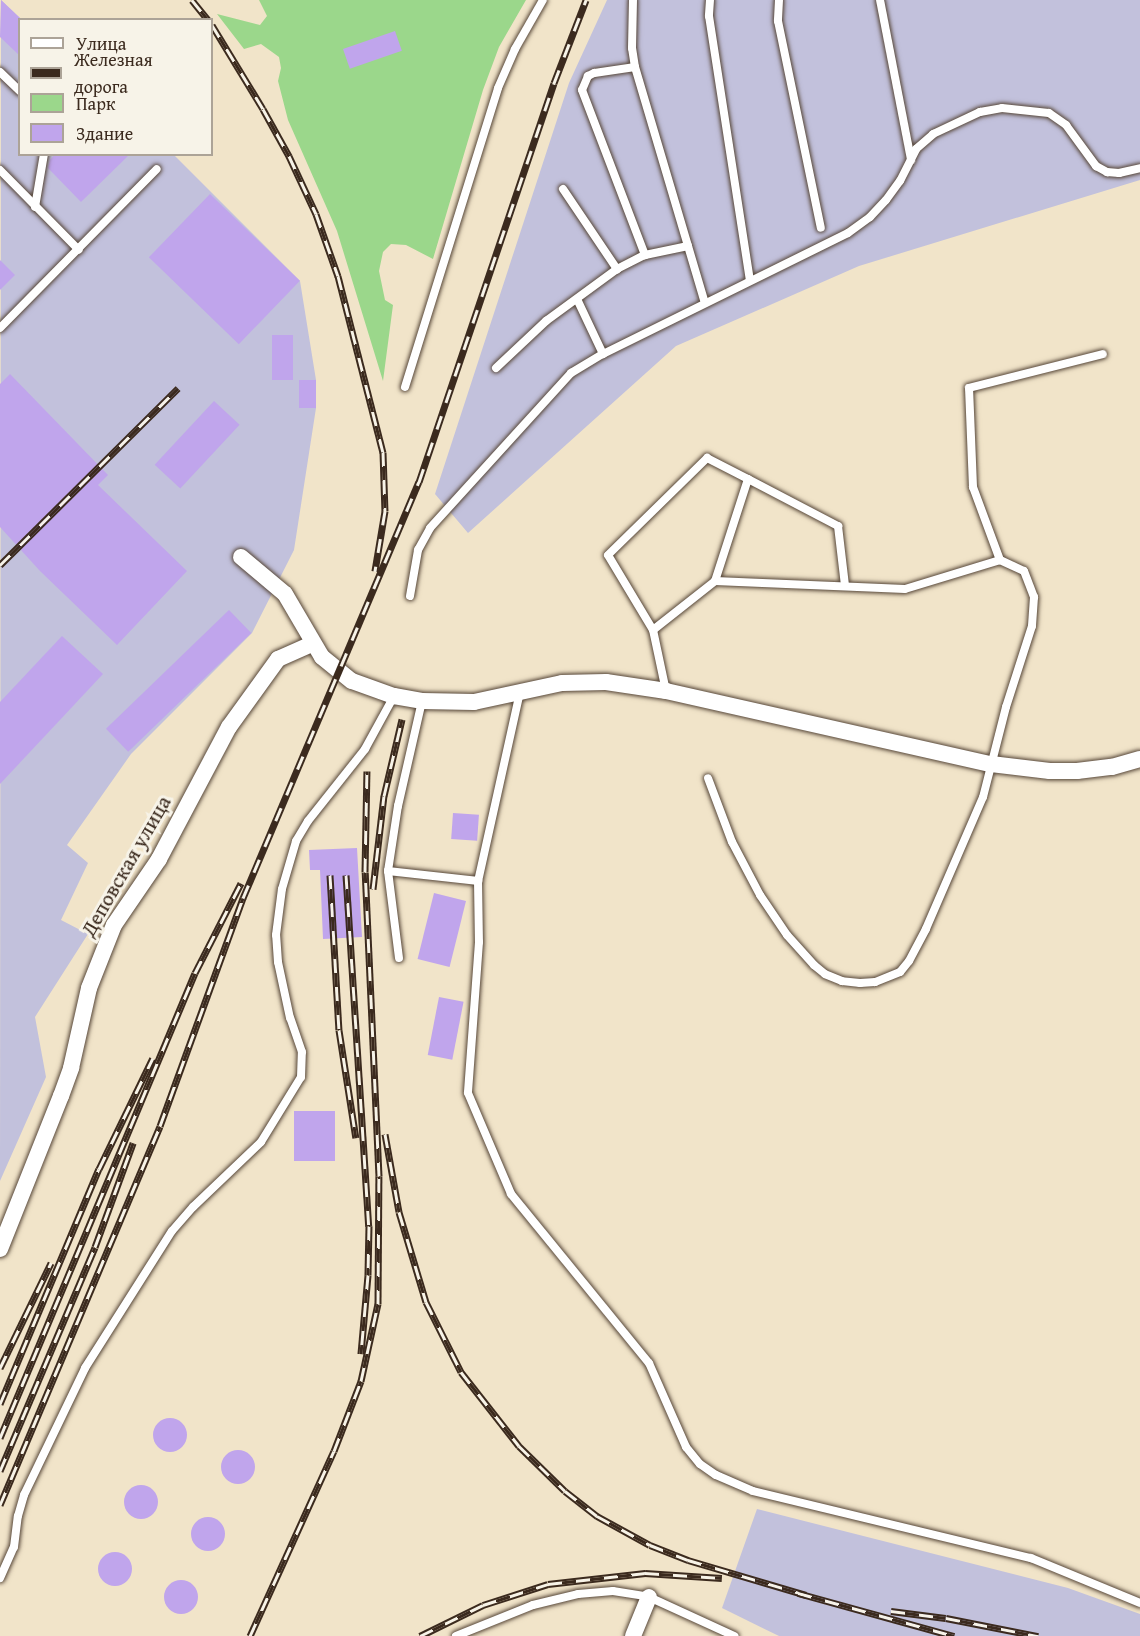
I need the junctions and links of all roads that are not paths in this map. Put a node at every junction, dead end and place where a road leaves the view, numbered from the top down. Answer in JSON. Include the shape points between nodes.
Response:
{"nodes":[{"id":1,"x":543,"y":0,"type":"edge"},
{"id":2,"x":633,"y":0,"type":"edge"},
{"id":3,"x":710,"y":0,"type":"edge"},
{"id":4,"x":779,"y":0,"type":"edge"},
{"id":5,"x":880,"y":0,"type":"edge"},
{"id":6,"x":635,"y":68,"type":"junction"},
{"id":7,"x":0,"y":72,"type":"edge"},
{"id":8,"x":18,"y":89,"type":"edge"},
{"id":9,"x":44,"y":156,"type":"edge"},
{"id":10,"x":912,"y":160,"type":"junction"},
{"id":11,"x":1140,"y":168,"type":"edge"},
{"id":12,"x":157,"y":169,"type":"dead end"},
{"id":13,"x":0,"y":170,"type":"edge"},
{"id":14,"x":563,"y":189,"type":"dead end"},
{"id":15,"x":35,"y":207,"type":"junction"},
{"id":16,"x":821,"y":228,"type":"dead end"},
{"id":17,"x":688,"y":246,"type":"junction"},
{"id":18,"x":79,"y":250,"type":"junction"},
{"id":19,"x":645,"y":255,"type":"junction"},
{"id":20,"x":618,"y":269,"type":"junction"},
{"id":21,"x":750,"y":280,"type":"junction"},
{"id":22,"x":577,"y":298,"type":"junction"},
{"id":23,"x":705,"y":303,"type":"junction"},
{"id":24,"x":0,"y":328,"type":"edge"},
{"id":25,"x":603,"y":354,"type":"junction"},
{"id":26,"x":1103,"y":354,"type":"dead end"},
{"id":27,"x":496,"y":368,"type":"dead end"},
{"id":28,"x":405,"y":387,"type":"dead end"},
{"id":29,"x":748,"y":479,"type":"junction"},
{"id":30,"x":241,"y":557,"type":"dead end"},
{"id":31,"x":999,"y":560,"type":"junction"},
{"id":32,"x":715,"y":581,"type":"junction"},
{"id":33,"x":845,"y":586,"type":"junction"},
{"id":34,"x":410,"y":596,"type":"dead end"},
{"id":35,"x":654,"y":630,"type":"junction"},
{"id":36,"x":312,"y":644,"type":"junction"},
{"id":37,"x":520,"y":692,"type":"junction"},
{"id":38,"x":666,"y":692,"type":"junction"},
{"id":39,"x":394,"y":696,"type":"junction"},
{"id":40,"x":422,"y":701,"type":"junction"},
{"id":41,"x":1140,"y":759,"type":"edge"},
{"id":42,"x":991,"y":764,"type":"junction"},
{"id":43,"x":708,"y":778,"type":"dead end"},
{"id":44,"x":388,"y":871,"type":"junction"},
{"id":45,"x":478,"y":881,"type":"junction"},
{"id":46,"x":399,"y":958,"type":"dead end"},
{"id":47,"x":0,"y":1249,"type":"edge"},
{"id":48,"x":0,"y":1578,"type":"edge"},
{"id":49,"x":649,"y":1597,"type":"junction"},
{"id":50,"x":1140,"y":1603,"type":"edge"},
{"id":51,"x":456,"y":1636,"type":"edge"},
{"id":52,"x":633,"y":1636,"type":"edge"},
{"id":53,"x":734,"y":1636,"type":"edge"}],
"edges":[{"from":1,"to":28,"type":"lane","via":[[498,88]]},
{"from":2,"to":6,"type":"lane"},
{"from":3,"to":21,"type":"lane","via":[[709,16]]},
{"from":4,"to":16,"type":"lane","via":[[778,21]]},
{"from":5,"to":10,"type":"lane"},
{"from":6,"to":17,"type":"lane"},
{"from":6,"to":19,"type":"lane","via":[[594,73],[588,76],[582,90]]},
{"from":7,"to":8,"type":"lane"},
{"from":9,"to":15,"type":"lane"},
{"from":10,"to":11,"type":"lane","via":[[916,149],[933,134],[980,112],[1002,108],[1049,113],[1066,125],[1088,158],[1107,172]]},
{"from":10,"to":21,"type":"lane","via":[[870,217],[826,246]]},
{"from":12,"to":18,"type":"lane"},
{"from":13,"to":15,"type":"lane"},
{"from":14,"to":20,"type":"lane"},
{"from":15,"to":18,"type":"lane"},
{"from":17,"to":19,"type":"lane"},
{"from":17,"to":23,"type":"lane"},
{"from":18,"to":24,"type":"lane"},
{"from":19,"to":20,"type":"lane"},
{"from":20,"to":22,"type":"lane"},
{"from":21,"to":23,"type":"lane"},
{"from":22,"to":25,"type":"lane"},
{"from":22,"to":27,"type":"lane"},
{"from":23,"to":25,"type":"lane"},
{"from":25,"to":34,"type":"lane","via":[[586,362],[556,387],[430,528],[418,550]]},
{"from":26,"to":31,"type":"lane","via":[[969,388],[973,487]]},
{"from":29,"to":32,"type":"lane"},
{"from":29,"to":33,"type":"lane","via":[[838,526]]},
{"from":29,"to":35,"type":"lane","via":[[706,458],[608,555]]},
{"from":30,"to":36,"type":"street","via":[[285,594],[306,626]]},
{"from":31,"to":33,"type":"lane","via":[[905,589]]},
{"from":31,"to":42,"type":"lane","via":[[1024,571],[1034,597],[1032,626]]},
{"from":32,"to":33,"type":"lane"},
{"from":32,"to":35,"type":"lane"},
{"from":35,"to":38,"type":"lane"},
{"from":36,"to":39,"type":"street","via":[[352,681]]},
{"from":36,"to":47,"type":"street","name":"Деповская улица","via":[[278,659],[229,727],[159,859],[114,926],[89,988],[61,1096]]},
{"from":37,"to":38,"type":"street","via":[[562,683],[606,682]]},
{"from":37,"to":40,"type":"street","via":[[474,702]]},
{"from":37,"to":45,"type":"lane"},
{"from":38,"to":42,"type":"street"},
{"from":39,"to":40,"type":"street"},
{"from":39,"to":48,"type":"lane","via":[[365,749],[302,831],[288,863],[276,935],[290,1018],[302,1052],[301,1077],[261,1142],[172,1231],[85,1368],[24,1495],[14,1546]]},
{"from":40,"to":44,"type":"lane"},
{"from":41,"to":42,"type":"street","via":[[1077,771]]},
{"from":42,"to":43,"type":"lane","via":[[980,805],[917,948],[900,972],[868,983],[842,981],[825,974],[787,935],[738,854]]},
{"from":44,"to":45,"type":"lane"},
{"from":44,"to":46,"type":"lane"},
{"from":45,"to":50,"type":"lane","via":[[479,942],[468,1093],[511,1194],[649,1363],[686,1447],[700,1464],[753,1491],[1030,1558]]},
{"from":49,"to":51,"type":"lane","via":[[613,1591],[578,1594],[505,1614]]},
{"from":49,"to":52,"type":"street"},
{"from":49,"to":53,"type":"lane"}]}
